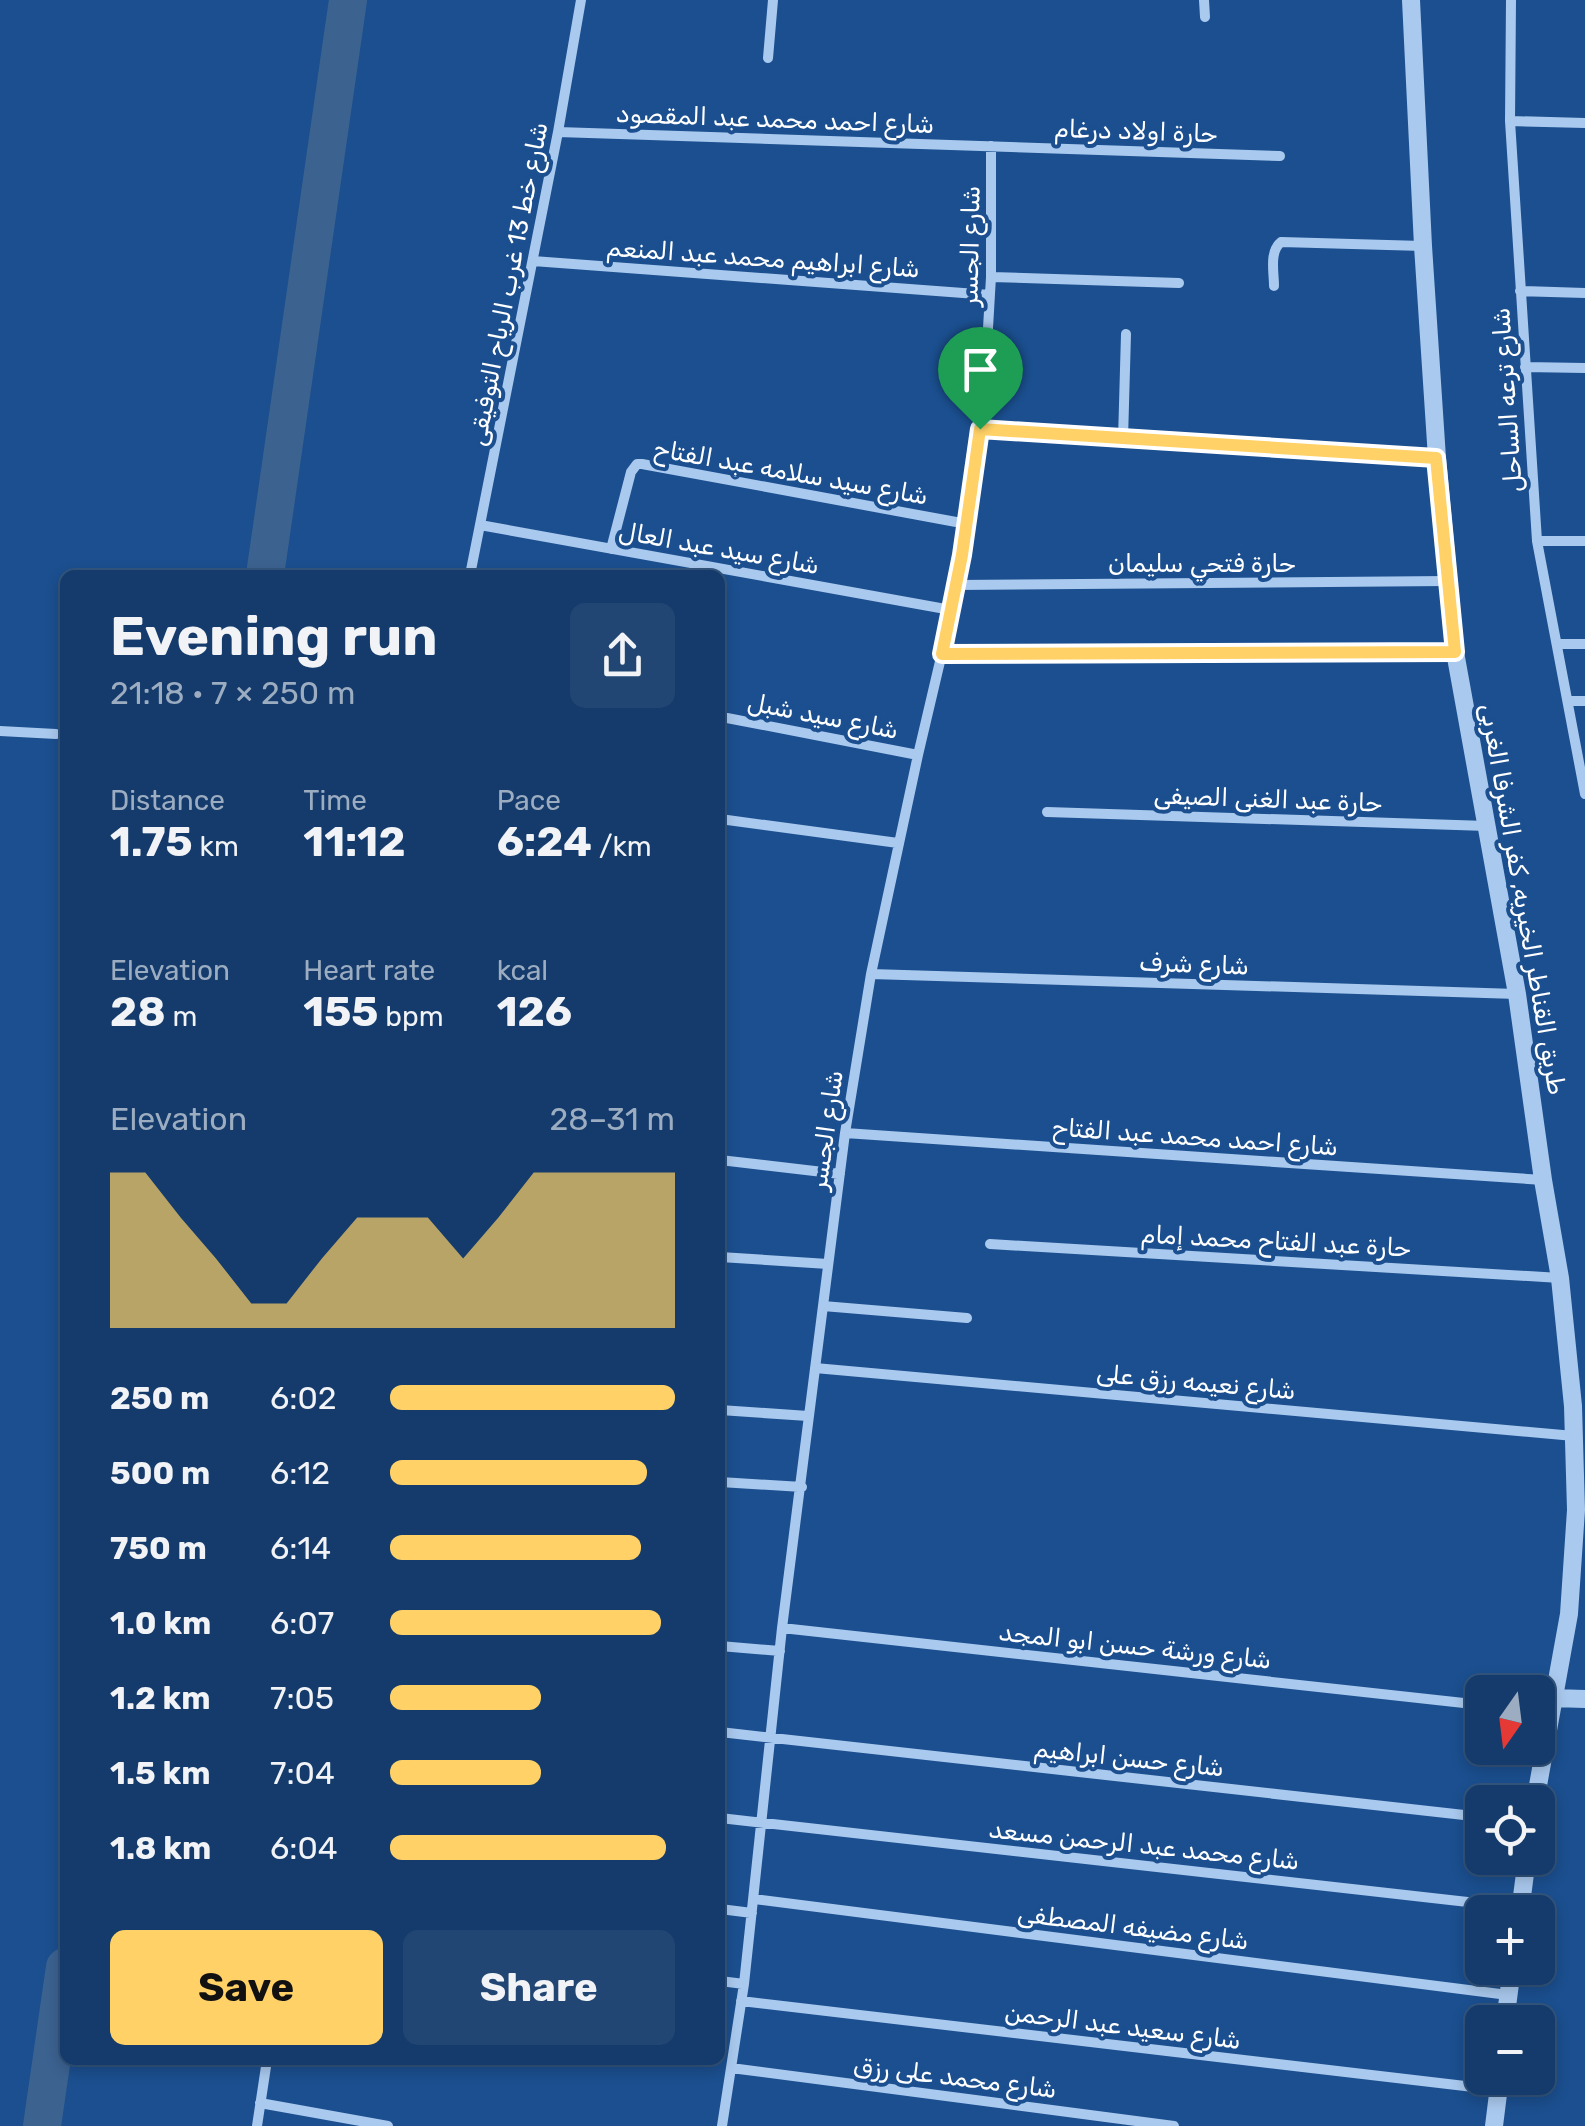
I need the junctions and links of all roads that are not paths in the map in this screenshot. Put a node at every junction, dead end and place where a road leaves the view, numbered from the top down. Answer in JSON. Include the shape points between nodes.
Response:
{"nodes":[{"id":1,"x":582,"y":0,"type":"edge"},
{"id":2,"x":773,"y":0,"type":"edge"},
{"id":3,"x":1204,"y":0,"type":"edge"},
{"id":4,"x":1411,"y":0,"type":"edge"},
{"id":5,"x":1511,"y":0,"type":"edge"},
{"id":6,"x":1205,"y":17,"type":"dead end"},
{"id":7,"x":768,"y":58,"type":"dead end"},
{"id":8,"x":1510,"y":121,"type":"junction"},
{"id":9,"x":1585,"y":122,"type":"edge"},
{"id":10,"x":558,"y":132,"type":"junction"},
{"id":11,"x":991,"y":146,"type":"junction"},
{"id":12,"x":1280,"y":156,"type":"dead end"},
{"id":13,"x":1423,"y":246,"type":"junction"},
{"id":14,"x":533,"y":261,"type":"junction"},
{"id":15,"x":991,"y":277,"type":"junction"},
{"id":16,"x":1179,"y":283,"type":"dead end"},
{"id":17,"x":1274,"y":286,"type":"dead end"},
{"id":18,"x":1520,"y":292,"type":"junction"},
{"id":19,"x":1585,"y":293,"type":"edge"},
{"id":20,"x":990,"y":294,"type":"junction"},
{"id":21,"x":1126,"y":334,"type":"dead end"},
{"id":22,"x":1525,"y":367,"type":"junction"},
{"id":23,"x":1585,"y":368,"type":"edge"},
{"id":24,"x":980,"y":429,"type":"junction"},
{"id":25,"x":1123,"y":440,"type":"junction"},
{"id":26,"x":1436,"y":458,"type":"junction"},
{"id":27,"x":967,"y":524,"type":"junction"},
{"id":28,"x":480,"y":525,"type":"junction"},
{"id":29,"x":1585,"y":541,"type":"edge"},
{"id":30,"x":1537,"y":542,"type":"junction"},
{"id":31,"x":612,"y":549,"type":"junction"},
{"id":32,"x":471,"y":570,"type":"edge"},
{"id":33,"x":1447,"y":581,"type":"junction"},
{"id":34,"x":956,"y":585,"type":"junction"},
{"id":35,"x":952,"y":610,"type":"junction"},
{"id":36,"x":1557,"y":644,"type":"junction"},
{"id":37,"x":1585,"y":644,"type":"edge"},
{"id":38,"x":1455,"y":652,"type":"junction"},
{"id":39,"x":942,"y":654,"type":"junction"},
{"id":40,"x":1568,"y":701,"type":"junction"},
{"id":41,"x":1585,"y":701,"type":"edge"},
{"id":42,"x":725,"y":718,"type":"edge"},
{"id":43,"x":0,"y":731,"type":"edge"},
{"id":44,"x":56,"y":734,"type":"dead end"},
{"id":45,"x":918,"y":755,"type":"junction"},
{"id":46,"x":1584,"y":786,"type":"edge"},
{"id":47,"x":1048,"y":812,"type":"dead end"},
{"id":48,"x":725,"y":820,"type":"edge"},
{"id":49,"x":1487,"y":826,"type":"junction"},
{"id":50,"x":898,"y":843,"type":"junction"},
{"id":51,"x":871,"y":974,"type":"junction"},
{"id":52,"x":1517,"y":994,"type":"junction"},
{"id":53,"x":845,"y":1133,"type":"junction"},
{"id":54,"x":725,"y":1161,"type":"edge"},
{"id":55,"x":840,"y":1174,"type":"junction"},
{"id":56,"x":1543,"y":1180,"type":"junction"},
{"id":57,"x":990,"y":1244,"type":"dead end"},
{"id":58,"x":725,"y":1257,"type":"edge"},
{"id":59,"x":828,"y":1264,"type":"junction"},
{"id":60,"x":1560,"y":1278,"type":"junction"},
{"id":61,"x":823,"y":1306,"type":"junction"},
{"id":62,"x":967,"y":1318,"type":"dead end"},
{"id":63,"x":814,"y":1368,"type":"junction"},
{"id":64,"x":725,"y":1410,"type":"edge"},
{"id":65,"x":808,"y":1416,"type":"junction"},
{"id":66,"x":1574,"y":1436,"type":"junction"},
{"id":67,"x":725,"y":1482,"type":"edge"},
{"id":68,"x":802,"y":1487,"type":"junction"},
{"id":69,"x":782,"y":1628,"type":"junction"},
{"id":70,"x":725,"y":1646,"type":"edge"},
{"id":71,"x":780,"y":1652,"type":"junction"},
{"id":72,"x":1555,"y":1675,"type":"edge"},
{"id":73,"x":1585,"y":1699,"type":"edge"},
{"id":74,"x":1465,"y":1703,"type":"edge"},
{"id":75,"x":1555,"y":1705,"type":"edge"},
{"id":76,"x":725,"y":1733,"type":"edge"},
{"id":77,"x":772,"y":1738,"type":"junction"},
{"id":78,"x":1465,"y":1815,"type":"edge"},
{"id":79,"x":725,"y":1819,"type":"edge"},
{"id":80,"x":763,"y":1823,"type":"junction"},
{"id":81,"x":754,"y":1899,"type":"junction"},
{"id":82,"x":1465,"y":1904,"type":"edge"},
{"id":83,"x":725,"y":1910,"type":"edge"},
{"id":84,"x":752,"y":1914,"type":"junction"},
{"id":85,"x":725,"y":1981,"type":"edge"},
{"id":86,"x":744,"y":1984,"type":"junction"},
{"id":87,"x":1509,"y":1985,"type":"edge"},
{"id":88,"x":1508,"y":1995,"type":"junction"},
{"id":89,"x":741,"y":2001,"type":"junction"},
{"id":90,"x":1507,"y":2005,"type":"edge"},
{"id":91,"x":266,"y":2065,"type":"edge"},
{"id":92,"x":731,"y":2068,"type":"junction"},
{"id":93,"x":1465,"y":2080,"type":"edge"},
{"id":94,"x":1498,"y":2095,"type":"edge"},
{"id":95,"x":260,"y":2102,"type":"junction"},
{"id":96,"x":257,"y":2126,"type":"edge"},
{"id":97,"x":388,"y":2126,"type":"edge"},
{"id":98,"x":722,"y":2126,"type":"edge"},
{"id":99,"x":1174,"y":2126,"type":"edge"},
{"id":100,"x":1494,"y":2126,"type":"edge"}],
"edges":[{"from":1,"to":10,"type":"street","name":"شارع خط 13 غرب الرياح التوفيقى"},
{"from":2,"to":7,"type":"street"},
{"from":3,"to":6,"type":"street"},
{"from":4,"to":13,"type":"street","name":"طريق القناطر الخيريه, كفر الشرفا الغربى"},
{"from":5,"to":8,"type":"street","name":"شارع ترعه الساحل"},
{"from":8,"to":9,"type":"street"},
{"from":8,"to":18,"type":"street","name":"شارع ترعه الساحل"},
{"from":10,"to":11,"type":"street","name":"شارع احمد محمد عبد المقصود"},
{"from":10,"to":14,"type":"street","name":"شارع خط 13 غرب الرياح التوفيقى"},
{"from":11,"to":12,"type":"street","name":"حارة اولاد درغام"},
{"from":11,"to":15,"type":"street","name":"شارع الجسر"},
{"from":13,"to":17,"type":"street","via":[[1281,242],[1274,252]]},
{"from":13,"to":26,"type":"street","name":"طريق القناطر الخيريه, كفر الشرفا الغربى"},
{"from":14,"to":20,"type":"street","name":"شارع ابراهيم محمد عبد المنعم"},
{"from":14,"to":28,"type":"street","name":"شارع خط 13 غرب الرياح التوفيقى"},
{"from":15,"to":16,"type":"street"},
{"from":15,"to":20,"type":"street","name":"شارع الجسر"},
{"from":18,"to":19,"type":"street"},
{"from":18,"to":22,"type":"street","name":"شارع ترعه الساحل"},
{"from":20,"to":24,"type":"street","name":"شارع الجسر"},
{"from":21,"to":25,"type":"street"},
{"from":22,"to":23,"type":"street"},
{"from":22,"to":30,"type":"street","name":"شارع ترعه الساحل"},
{"from":24,"to":25,"type":"street"},
{"from":24,"to":27,"type":"street","name":"شارع الجسر"},
{"from":25,"to":26,"type":"street"},
{"from":26,"to":33,"type":"street","name":"طريق القناطر الخيريه, كفر الشرفا الغربى"},
{"from":27,"to":31,"type":"street","name":"شارع سيد سلامه عبد الفتاح","via":[[638,464]]},
{"from":27,"to":34,"type":"street","name":"شارع الجسر"},
{"from":28,"to":31,"type":"street","name":"شارع سيد عبد العال"},
{"from":28,"to":32,"type":"street","name":"شارع خط 13 غرب الرياح التوفيقى"},
{"from":29,"to":30,"type":"street"},
{"from":30,"to":36,"type":"street","name":"شارع ترعه الساحل"},
{"from":31,"to":35,"type":"street","name":"شارع سيد عبد العال"},
{"from":33,"to":34,"type":"street","name":"حارة فتحي سليمان"},
{"from":33,"to":38,"type":"street","name":"طريق القناطر الخيريه, كفر الشرفا الغربى"},
{"from":34,"to":35,"type":"street","name":"شارع الجسر"},
{"from":35,"to":39,"type":"street","name":"شارع الجسر"},
{"from":36,"to":37,"type":"street"},
{"from":36,"to":40,"type":"street","name":"شارع ترعه الساحل"},
{"from":38,"to":39,"type":"street"},
{"from":38,"to":49,"type":"street","name":"طريق القناطر الخيريه, كفر الشرفا الغربى"},
{"from":39,"to":45,"type":"street","name":"شارع الجسر"},
{"from":40,"to":41,"type":"street"},
{"from":40,"to":46,"type":"street","name":"شارع ترعه الساحل"},
{"from":42,"to":45,"type":"street","name":"شارع سيد شبل"},
{"from":43,"to":44,"type":"street"},
{"from":45,"to":50,"type":"street","name":"شارع الجسر"},
{"from":47,"to":49,"type":"street","name":"حارة عبد الغنى الصيفى"},
{"from":48,"to":50,"type":"street"},
{"from":49,"to":52,"type":"street","name":"طريق القناطر الخيريه, كفر الشرفا الغربى"},
{"from":50,"to":51,"type":"street","name":"شارع الجسر"},
{"from":51,"to":52,"type":"street","name":"شارع شرف"},
{"from":51,"to":53,"type":"street","name":"شارع الجسر"},
{"from":52,"to":56,"type":"street","name":"طريق القناطر الخيريه, كفر الشرفا الغربى"},
{"from":53,"to":55,"type":"street","name":"شارع الجسر"},
{"from":53,"to":56,"type":"street","name":"شارع احمد محمد عبد الفتاح"},
{"from":54,"to":55,"type":"street"},
{"from":55,"to":59,"type":"street","name":"شارع الجسر"},
{"from":56,"to":60,"type":"street","name":"طريق القناطر الخيريه, كفر الشرفا الغربى"},
{"from":57,"to":60,"type":"street","name":"حارة عبد الفتاح محمد إمام"},
{"from":58,"to":59,"type":"street"},
{"from":59,"to":61,"type":"street","name":"شارع الجسر"},
{"from":60,"to":66,"type":"street","name":"طريق القناطر الخيريه, كفر الشرفا الغربى"},
{"from":61,"to":62,"type":"street"},
{"from":61,"to":63,"type":"street","name":"شارع الجسر"},
{"from":63,"to":65,"type":"street","name":"شارع الجسر"},
{"from":63,"to":66,"type":"street","name":"شارع نعيمه رزق على"},
{"from":64,"to":65,"type":"street"},
{"from":65,"to":68,"type":"street","name":"شارع الجسر"},
{"from":66,"to":72,"type":"street","name":"طريق القناطر الخيريه, كفر الشرفا الغربى","via":[[1569,1614]]},
{"from":67,"to":68,"type":"street"},
{"from":68,"to":69,"type":"street","name":"شارع الجسر"},
{"from":69,"to":71,"type":"street","name":"شارع الجسر"},
{"from":69,"to":74,"type":"street","name":"شارع ورشة حسن ابو المجد"},
{"from":70,"to":71,"type":"street"},
{"from":71,"to":77,"type":"street","name":"شارع الجسر"},
{"from":73,"to":75,"type":"street"},
{"from":76,"to":77,"type":"street","name":"شارع حسن ابراهيم"},
{"from":77,"to":78,"type":"street","name":"شارع حسن ابراهيم"},
{"from":77,"to":80,"type":"street","name":"شارع الجسر"},
{"from":79,"to":80,"type":"street","name":"شارع محمد عبد الرحمن مسعد"},
{"from":80,"to":81,"type":"street","name":"شارع الجسر"},
{"from":80,"to":82,"type":"street","name":"شارع محمد عبد الرحمن مسعد"},
{"from":81,"to":84,"type":"street","name":"شارع الجسر"},
{"from":81,"to":88,"type":"street","name":"شارع مضيفه المصطفى"},
{"from":83,"to":84,"type":"street"},
{"from":84,"to":86,"type":"street","name":"شارع الجسر"},
{"from":85,"to":86,"type":"street"},
{"from":86,"to":89,"type":"street","name":"شارع الجسر"},
{"from":87,"to":88,"type":"street"},
{"from":88,"to":90,"type":"street"},
{"from":89,"to":92,"type":"street","name":"شارع الجسر"},
{"from":89,"to":93,"type":"street","name":"شارع سعيد عبد الرحمن"},
{"from":91,"to":95,"type":"street"},
{"from":92,"to":98,"type":"street","name":"شارع الجسر"},
{"from":92,"to":99,"type":"street","name":"شارع محمد على رزق"},
{"from":94,"to":100,"type":"street"},
{"from":95,"to":96,"type":"street"},
{"from":95,"to":97,"type":"street"}]}
